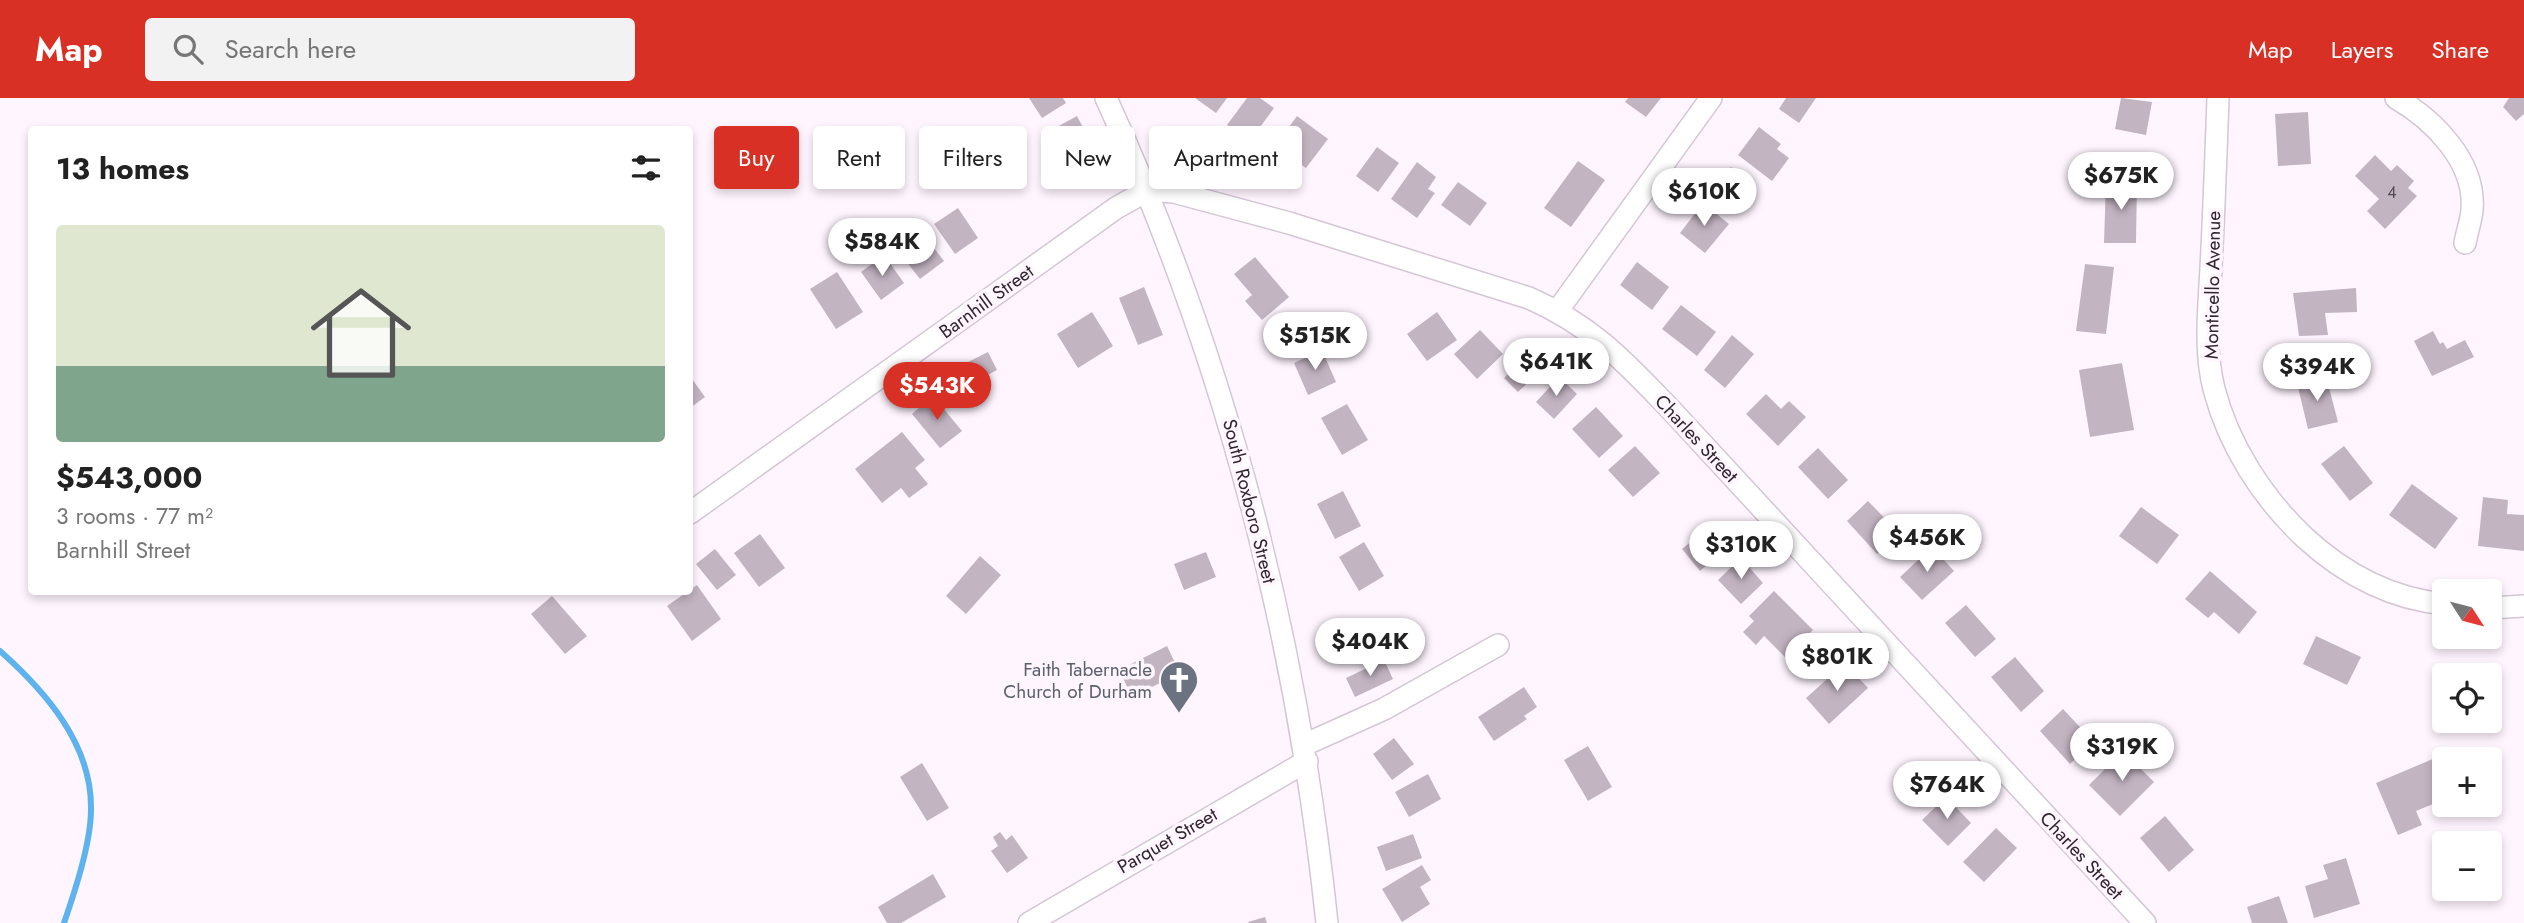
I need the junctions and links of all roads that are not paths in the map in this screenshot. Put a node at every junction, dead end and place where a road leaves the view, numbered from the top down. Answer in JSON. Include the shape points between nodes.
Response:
{"nodes":[{"id":1,"x":1106,"y":98,"type":"edge"},
{"id":2,"x":1711,"y":98,"type":"edge"},
{"id":3,"x":2218,"y":98,"type":"edge"},
{"id":4,"x":2396,"y":98,"type":"edge"},
{"id":5,"x":1148,"y":190,"type":"junction"},
{"id":6,"x":2465,"y":243,"type":"dead end"},
{"id":7,"x":1558,"y":310,"type":"junction"},
{"id":8,"x":693,"y":511,"type":"edge"},
{"id":9,"x":2432,"y":601,"type":"edge"},
{"id":10,"x":2524,"y":606,"type":"edge"},
{"id":11,"x":2502,"y":607,"type":"edge"},
{"id":12,"x":1498,"y":645,"type":"dead end"},
{"id":13,"x":1306,"y":753,"type":"junction"},
{"id":14,"x":1029,"y":923,"type":"edge"},
{"id":15,"x":1327,"y":923,"type":"edge"},
{"id":16,"x":2145,"y":923,"type":"edge"}],
"edges":[{"from":1,"to":5,"type":"street","name":"South Roxboro Street"},
{"from":2,"to":7,"type":"street"},
{"from":3,"to":9,"type":"street","name":"Monticello Avenue","via":[[2209,350],[2214,389],[2228,429],[2266,497],[2312,544],[2371,583]]},
{"from":4,"to":6,"type":"street","via":[[2434,125],[2469,180],[2472,209]]},
{"from":5,"to":7,"type":"street","name":"Charles Street","via":[[1174,192],[1301,226]]},
{"from":5,"to":8,"type":"street","name":"Barnhill Street","via":[[1116,208]]},
{"from":5,"to":13,"type":"street","name":"South Roxboro Street","via":[[1224,402],[1257,520]]},
{"from":7,"to":16,"type":"street","name":"Charles Street","via":[[1592,332],[1638,375]]},
{"from":10,"to":11,"type":"street"},
{"from":12,"to":13,"type":"street","name":"Parquet Street"},
{"from":13,"to":14,"type":"street","name":"Parquet Street"},
{"from":13,"to":15,"type":"street","name":"South Roxboro Street"}]}
